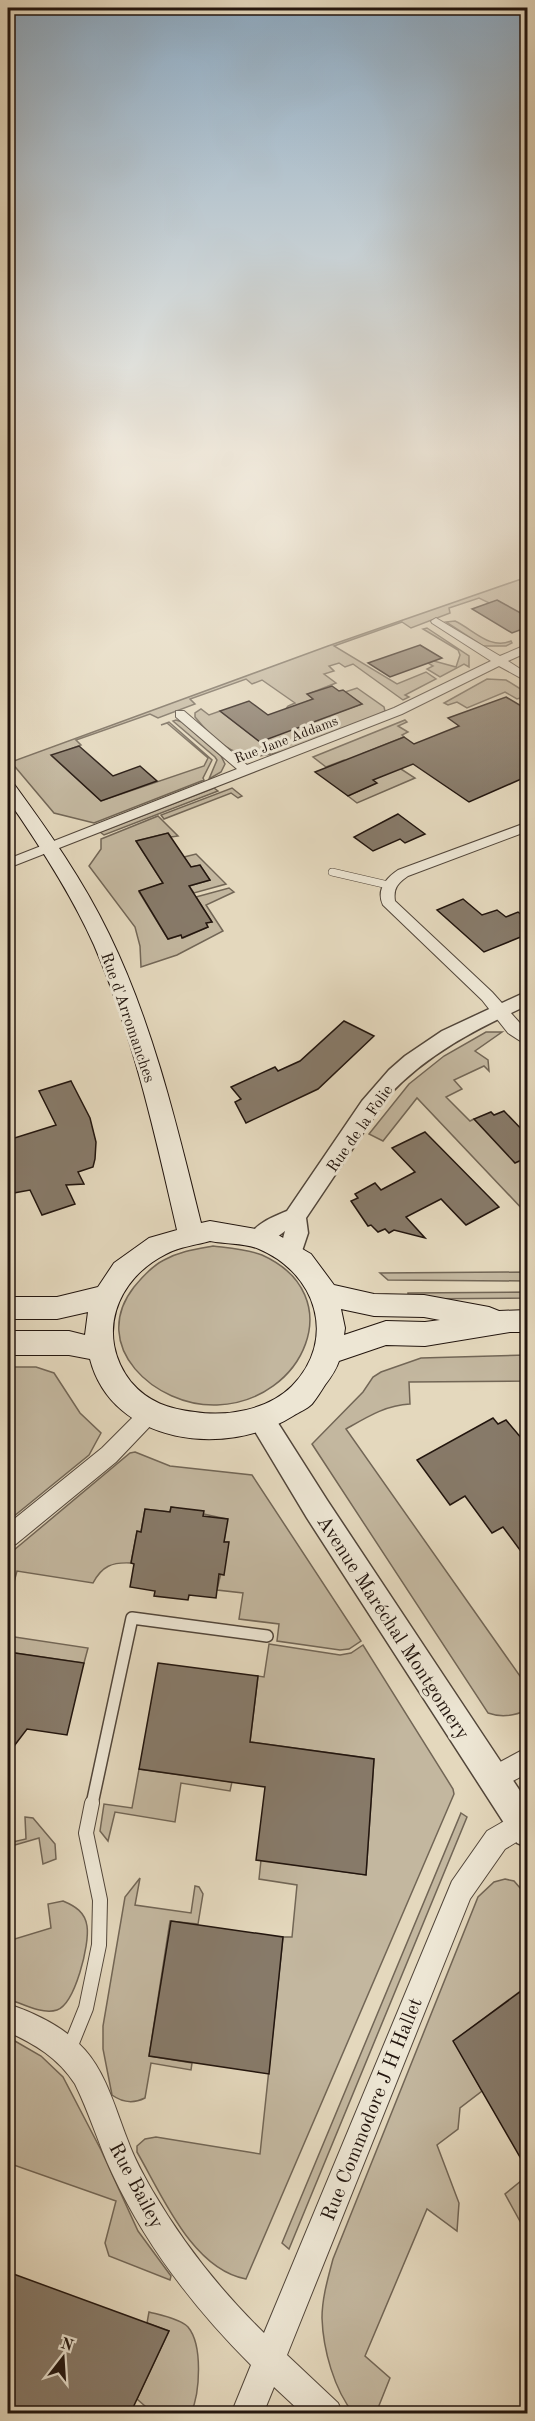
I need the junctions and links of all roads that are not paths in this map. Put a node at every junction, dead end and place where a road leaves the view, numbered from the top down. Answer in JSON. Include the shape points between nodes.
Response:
{"nodes":[{"id":1,"x":436,"y":621,"type":"dead end"},
{"id":2,"x":528,"y":647,"type":"edge"},
{"id":3,"x":497,"y":661,"type":"junction"},
{"id":4,"x":528,"y":680,"type":"edge"},
{"id":5,"x":180,"y":714,"type":"dead end"},
{"id":6,"x":246,"y":770,"type":"junction"},
{"id":7,"x":8,"y":788,"type":"edge"},
{"id":8,"x":528,"y":826,"type":"edge"},
{"id":9,"x":51,"y":847,"type":"junction"},
{"id":10,"x":8,"y":864,"type":"edge"},
{"id":11,"x":332,"y":872,"type":"dead end"},
{"id":12,"x":388,"y":885,"type":"junction"},
{"id":13,"x":528,"y":997,"type":"edge"},
{"id":14,"x":499,"y":1010,"type":"junction"},
{"id":15,"x":528,"y":1041,"type":"edge"},
{"id":16,"x":295,"y":1217,"type":"junction"},
{"id":17,"x":191,"y":1233,"type":"junction"},
{"id":18,"x":260,"y":1237,"type":"junction"},
{"id":19,"x":291,"y":1253,"type":"junction"},
{"id":20,"x":326,"y":1294,"type":"junction"},
{"id":21,"x":104,"y":1297,"type":"junction"},
{"id":22,"x":8,"y":1308,"type":"edge"},
{"id":23,"x":519,"y":1321,"type":"edge"},
{"id":24,"x":8,"y":1343,"type":"edge"},
{"id":25,"x":98,"y":1349,"type":"junction"},
{"id":26,"x":329,"y":1352,"type":"junction"},
{"id":27,"x":149,"y":1414,"type":"junction"},
{"id":28,"x":262,"y":1420,"type":"junction"},
{"id":29,"x":8,"y":1537,"type":"edge"},
{"id":30,"x":267,"y":1636,"type":"dead end"},
{"id":31,"x":528,"y":1759,"type":"edge"},
{"id":32,"x":494,"y":1779,"type":"junction"},
{"id":33,"x":525,"y":1828,"type":"edge"},
{"id":34,"x":8,"y":2018,"type":"edge"},
{"id":35,"x":68,"y":2052,"type":"junction"},
{"id":36,"x":269,"y":2359,"type":"junction"},
{"id":37,"x":247,"y":2414,"type":"edge"},
{"id":38,"x":327,"y":2414,"type":"edge"}],
"edges":[{"from":1,"to":3,"type":"street"},
{"from":2,"to":3,"type":"street","name":"Rue Jane Addams"},
{"from":3,"to":4,"type":"street"},
{"from":3,"to":6,"type":"street","name":"Rue Jane Addams","via":[[398,711]]},
{"from":5,"to":6,"type":"street"},
{"from":6,"to":9,"type":"street","name":"Rue Jane Addams"},
{"from":7,"to":9,"type":"main road","name":"Rue d'Arromanches"},
{"from":8,"to":12,"type":"street","via":[[403,873]]},
{"from":9,"to":10,"type":"street","name":"Rue Jane Addams"},
{"from":9,"to":17,"type":"main road","name":"Rue d'Arromanches","via":[[91,918],[118,978],[140,1042]]},
{"from":11,"to":12,"type":"lane"},
{"from":12,"to":14,"type":"street","via":[[388,902]]},
{"from":13,"to":14,"type":"street","name":"Rue de la Folie"},
{"from":14,"to":15,"type":"street"},
{"from":14,"to":16,"type":"street","name":"Rue de la Folie","via":[[430,1048],[382,1090]]},
{"from":16,"to":18,"type":"street","name":"Rue de la Folie"},
{"from":16,"to":19,"type":"street","via":[[297,1233]]},
{"from":17,"to":18,"type":"main road","via":[[227,1231]]},
{"from":17,"to":21,"type":"main road","via":[[154,1246],[137,1257],[122,1270]]},
{"from":18,"to":19,"type":"main road"},
{"from":19,"to":20,"type":"main road","via":[[317,1278]]},
{"from":20,"to":23,"type":"main road","via":[[361,1303],[424,1306]]},
{"from":20,"to":26,"type":"main road","via":[[333,1323]]},
{"from":21,"to":22,"type":"main road","via":[[57,1308]]},
{"from":21,"to":25,"type":"main road","via":[[97,1323]]},
{"from":23,"to":26,"type":"main road","via":[[425,1334],[386,1333]]},
{"from":24,"to":25,"type":"main road","via":[[69,1343]]},
{"from":25,"to":27,"type":"main road","via":[[112,1381]]},
{"from":26,"to":28,"type":"main road","via":[[311,1385],[293,1402]]},
{"from":27,"to":28,"type":"main road","via":[[190,1426],[215,1428]]},
{"from":27,"to":29,"type":"street","via":[[109,1455]]},
{"from":28,"to":32,"type":"street","name":"Avenue Maréchal Montgomery"},
{"from":30,"to":35,"type":"lane","via":[[132,1618],[86,1833],[100,1900],[99,1945],[86,2008]]},
{"from":31,"to":32,"type":"street"},
{"from":32,"to":33,"type":"street","name":"Avenue Maréchal Montgomery"},
{"from":33,"to":36,"type":"street","name":"Rue Commodore J H Hallet","via":[[496,1840],[461,1890]]},
{"from":34,"to":35,"type":"street","name":"Rue Bailey","via":[[39,2031]]},
{"from":35,"to":36,"type":"street","name":"Rue Bailey","via":[[86,2076],[142,2203],[206,2296]]},
{"from":36,"to":37,"type":"street","name":"Rue Commodore J H Hallet"},
{"from":36,"to":38,"type":"street","name":"Rue Bailey"}]}
